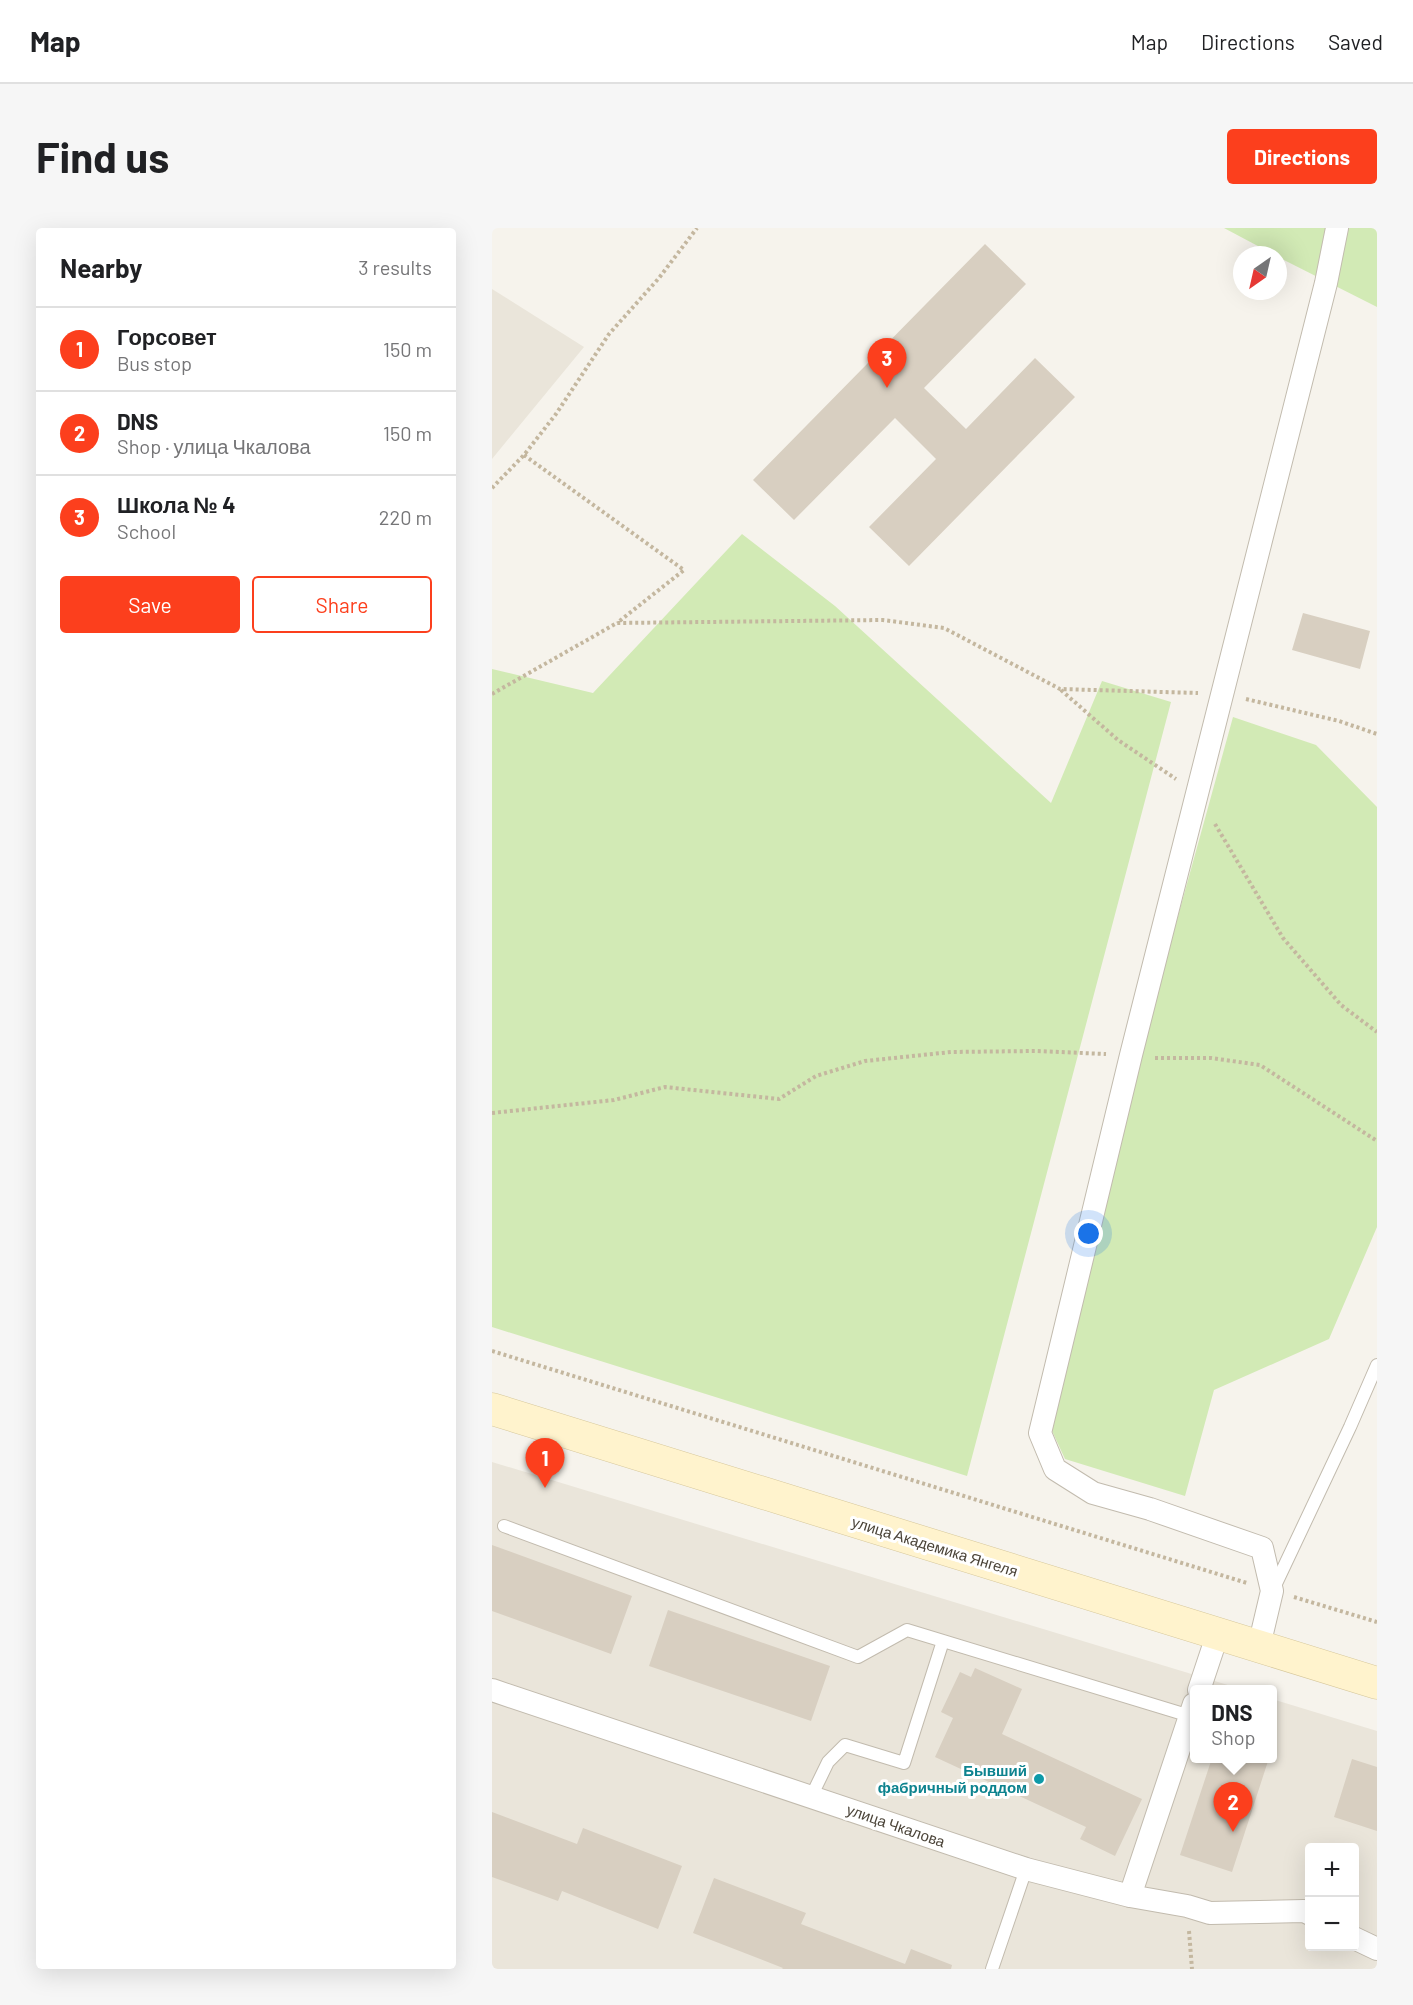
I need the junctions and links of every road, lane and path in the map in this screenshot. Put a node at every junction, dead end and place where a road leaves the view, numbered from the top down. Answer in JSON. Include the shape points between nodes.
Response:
{"nodes":[{"id":1,"x":697,"y":228,"type":"edge"},
{"id":2,"x":1337,"y":228,"type":"edge"},
{"id":3,"x":524,"y":455,"type":"junction"},
{"id":4,"x":492,"y":488,"type":"edge"},
{"id":5,"x":616,"y":623,"type":"junction"},
{"id":6,"x":1060,"y":689,"type":"junction"},
{"id":7,"x":492,"y":694,"type":"edge"},
{"id":8,"x":1224,"y":694,"type":"junction"},
{"id":9,"x":1377,"y":734,"type":"edge"},
{"id":10,"x":1198,"y":794,"type":"junction"},
{"id":11,"x":1377,"y":1032,"type":"edge"},
{"id":12,"x":1131,"y":1055,"type":"junction"},
{"id":13,"x":492,"y":1113,"type":"edge"},
{"id":14,"x":1377,"y":1141,"type":"edge"},
{"id":15,"x":492,"y":1351,"type":"edge"},
{"id":16,"x":1377,"y":1365,"type":"edge"},
{"id":17,"x":492,"y":1409,"type":"edge"},
{"id":18,"x":504,"y":1526,"type":"dead end"},
{"id":19,"x":1272,"y":1591,"type":"junction"},
{"id":20,"x":1377,"y":1622,"type":"edge"},
{"id":21,"x":1218,"y":1634,"type":"junction"},
{"id":22,"x":943,"y":1641,"type":"junction"},
{"id":23,"x":1259,"y":1646,"type":"junction"},
{"id":24,"x":1377,"y":1683,"type":"edge"},
{"id":25,"x":1200,"y":1685,"type":"edge"},
{"id":26,"x":492,"y":1690,"type":"edge"},
{"id":27,"x":1190,"y":1709,"type":"edge"},
{"id":28,"x":1190,"y":1716,"type":"edge"},
{"id":29,"x":812,"y":1797,"type":"junction"},
{"id":30,"x":1026,"y":1869,"type":"junction"},
{"id":31,"x":1130,"y":1896,"type":"junction"},
{"id":32,"x":1187,"y":1906,"type":"junction"},
{"id":33,"x":1305,"y":1912,"type":"edge"},
{"id":34,"x":1359,"y":1941,"type":"edge"},
{"id":35,"x":1377,"y":1950,"type":"edge"},
{"id":36,"x":992,"y":1969,"type":"edge"},
{"id":37,"x":1192,"y":1969,"type":"edge"}],
"edges":[{"from":1,"to":3,"type":"path","via":[[609,334]]},
{"from":2,"to":8,"type":"street"},
{"from":3,"to":4,"type":"path"},
{"from":3,"to":5,"type":"path","via":[[684,570]]},
{"from":5,"to":6,"type":"path","via":[[883,620],[944,628]]},
{"from":5,"to":7,"type":"path"},
{"from":6,"to":8,"type":"path"},
{"from":6,"to":10,"type":"path","via":[[1118,740]]},
{"from":8,"to":9,"type":"path"},
{"from":8,"to":10,"type":"street"},
{"from":10,"to":11,"type":"path","via":[[1283,939],[1341,1005]]},
{"from":10,"to":12,"type":"street"},
{"from":12,"to":13,"type":"path","via":[[951,1052],[865,1061],[816,1076],[779,1099],[665,1087],[614,1100]]},
{"from":12,"to":14,"type":"path","via":[[1211,1058],[1260,1065]]},
{"from":12,"to":19,"type":"street","via":[[1040,1432],[1054,1469],[1093,1493],[1262,1548]]},
{"from":15,"to":19,"type":"path"},
{"from":16,"to":19,"type":"lane"},
{"from":17,"to":21,"type":"main road","name":"улица Академика Янгеля"},
{"from":18,"to":22,"type":"lane","via":[[858,1657],[907,1630]]},
{"from":19,"to":20,"type":"path"},
{"from":19,"to":23,"type":"street"},
{"from":21,"to":23,"type":"main road","name":"улица Академика Янгеля"},
{"from":21,"to":25,"type":"street"},
{"from":22,"to":27,"type":"lane"},
{"from":22,"to":29,"type":"lane","via":[[904,1763],[845,1744],[828,1762]]},
{"from":23,"to":24,"type":"main road","name":"улица Академика Янгеля"},
{"from":26,"to":29,"type":"street","name":"улица Чкалова"},
{"from":28,"to":31,"type":"street"},
{"from":29,"to":30,"type":"street","name":"улица Чкалова"},
{"from":30,"to":31,"type":"street","name":"улица Чкалова"},
{"from":30,"to":36,"type":"lane"},
{"from":31,"to":32,"type":"street","name":"улица Чкалова"},
{"from":32,"to":33,"type":"street","name":"улица Чкалова","via":[[1210,1913]]},
{"from":32,"to":37,"type":"path"},
{"from":34,"to":35,"type":"street"}]}
